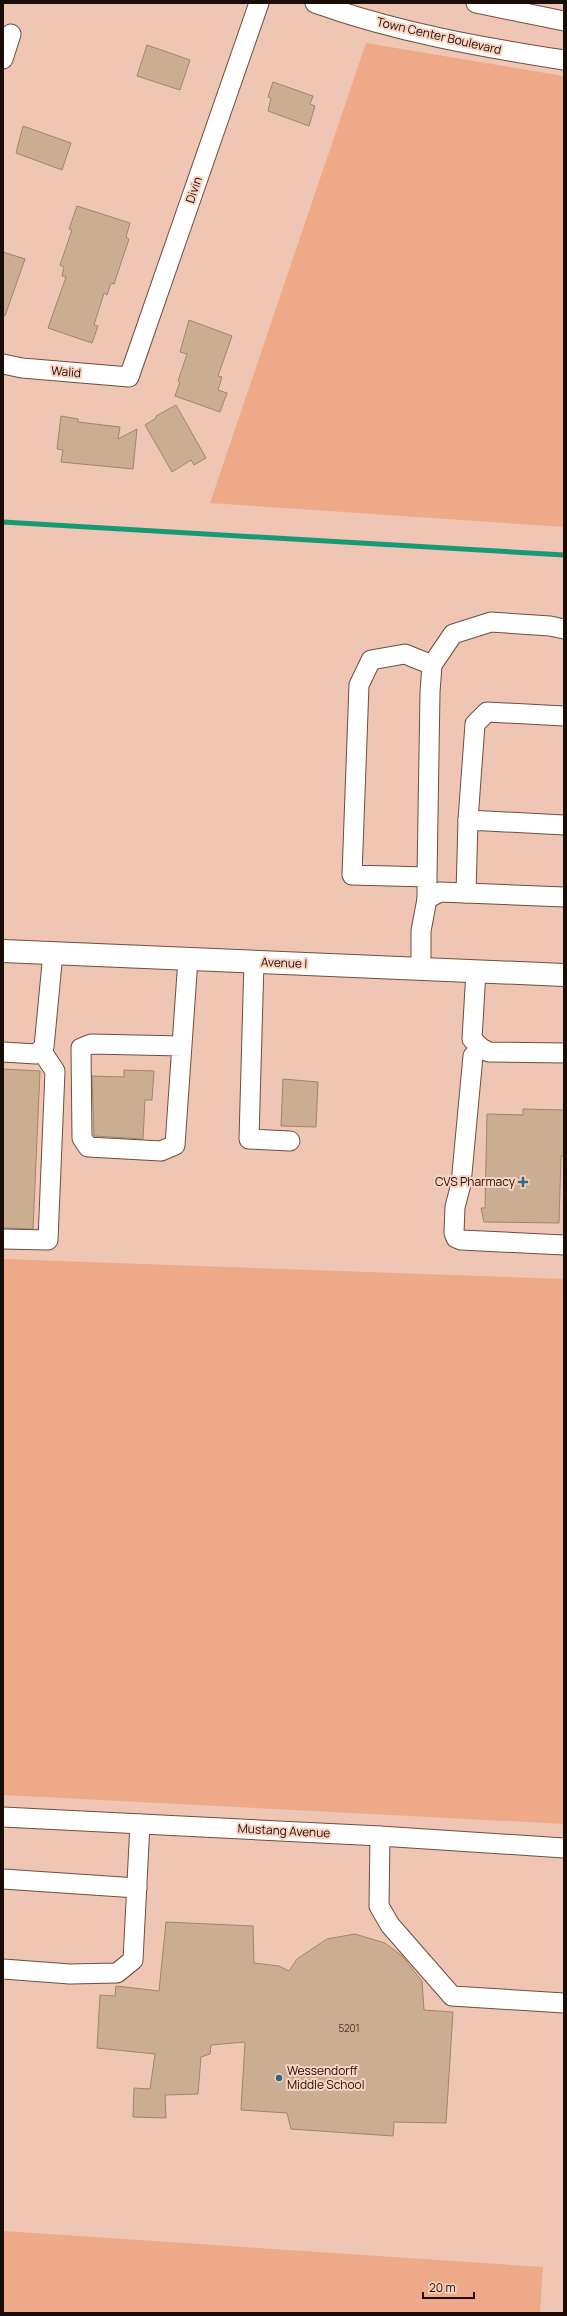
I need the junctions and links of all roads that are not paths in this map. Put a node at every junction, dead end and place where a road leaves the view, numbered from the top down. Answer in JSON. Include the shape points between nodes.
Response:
{"nodes":[{"id":1,"x":258,"y":3,"type":"edge"},
{"id":2,"x":315,"y":3,"type":"edge"},
{"id":3,"x":476,"y":3,"type":"edge"},
{"id":4,"x":517,"y":7,"type":"edge"},
{"id":5,"x":564,"y":21,"type":"edge"},
{"id":6,"x":11,"y":34,"type":"dead end"},
{"id":7,"x":3,"y":59,"type":"edge"},
{"id":8,"x":564,"y":60,"type":"edge"},
{"id":9,"x":3,"y":364,"type":"edge"},
{"id":10,"x":130,"y":377,"type":"joint"},
{"id":11,"x":564,"y":630,"type":"edge"},
{"id":12,"x":432,"y":665,"type":"junction"},
{"id":13,"x":564,"y":716,"type":"edge"},
{"id":14,"x":468,"y":820,"type":"junction"},
{"id":15,"x":564,"y":825,"type":"edge"},
{"id":16,"x":427,"y":877,"type":"junction"},
{"id":17,"x":466,"y":893,"type":"junction"},
{"id":18,"x":564,"y":897,"type":"edge"},
{"id":19,"x":427,"y":899,"type":"junction"},
{"id":20,"x":3,"y":951,"type":"edge"},
{"id":21,"x":54,"y":953,"type":"junction"},
{"id":22,"x":188,"y":959,"type":"junction"},
{"id":23,"x":254,"y":962,"type":"junction"},
{"id":24,"x":421,"y":969,"type":"junction"},
{"id":25,"x":476,"y":971,"type":"junction"},
{"id":26,"x":564,"y":975,"type":"edge"},
{"id":27,"x":182,"y":1046,"type":"junction"},
{"id":28,"x":481,"y":1048,"type":"junction"},
{"id":29,"x":41,"y":1050,"type":"junction"},
{"id":30,"x":3,"y":1052,"type":"edge"},
{"id":31,"x":564,"y":1053,"type":"edge"},
{"id":32,"x":290,"y":1141,"type":"dead end"},
{"id":33,"x":3,"y":1239,"type":"edge"},
{"id":34,"x":564,"y":1245,"type":"edge"},
{"id":35,"x":3,"y":1817,"type":"edge"},
{"id":36,"x":140,"y":1824,"type":"junction"},
{"id":37,"x":380,"y":1836,"type":"junction"},
{"id":38,"x":564,"y":1848,"type":"edge"},
{"id":39,"x":3,"y":1879,"type":"edge"},
{"id":40,"x":137,"y":1888,"type":"junction"},
{"id":41,"x":3,"y":1969,"type":"edge"},
{"id":42,"x":564,"y":2003,"type":"edge"}],
"edges":[{"from":1,"to":10,"type":"street","name":"Divin"},
{"from":2,"to":8,"type":"street","name":"Town Center Boulevard","via":[[474,46]]},
{"from":3,"to":4,"type":"street"},
{"from":4,"to":5,"type":"street"},
{"from":6,"to":7,"type":"street"},
{"from":9,"to":10,"type":"street","name":"Walid","via":[[22,368]]},
{"from":11,"to":12,"type":"street","via":[[550,626],[491,622],[453,634]]},
{"from":12,"to":16,"type":"street"},
{"from":12,"to":16,"type":"street","via":[[405,654],[371,660],[359,685],[352,875]]},
{"from":13,"to":14,"type":"street","via":[[487,712],[475,724]]},
{"from":14,"to":15,"type":"street"},
{"from":14,"to":17,"type":"street"},
{"from":16,"to":19,"type":"street"},
{"from":17,"to":18,"type":"street"},
{"from":17,"to":19,"type":"street","via":[[440,892]]},
{"from":19,"to":24,"type":"street","via":[[421,931]]},
{"from":20,"to":21,"type":"main road","name":"Avenue I"},
{"from":21,"to":22,"type":"main road","name":"Avenue I"},
{"from":21,"to":29,"type":"street","via":[[44,1047]]},
{"from":22,"to":23,"type":"main road","name":"Avenue I"},
{"from":22,"to":27,"type":"street"},
{"from":23,"to":24,"type":"main road","name":"Avenue I"},
{"from":23,"to":32,"type":"street","via":[[249,1139]]},
{"from":24,"to":25,"type":"main road","name":"Avenue I"},
{"from":25,"to":26,"type":"main road","name":"Avenue I"},
{"from":25,"to":28,"type":"street","via":[[472,1039]]},
{"from":27,"to":27,"type":"street","via":[[175,1145],[161,1151],[88,1147],[82,1138],[81,1048],[91,1044]]},
{"from":28,"to":31,"type":"street","via":[[489,1052]]},
{"from":28,"to":34,"type":"street","via":[[473,1056],[470,1075],[461,1184],[455,1207],[456,1238]]},
{"from":29,"to":30,"type":"street","via":[[36,1054]]},
{"from":29,"to":33,"type":"street","via":[[55,1071],[48,1240]]},
{"from":35,"to":36,"type":"street","name":"Mustang Avenue"},
{"from":36,"to":37,"type":"street","name":"Mustang Avenue"},
{"from":36,"to":40,"type":"street"},
{"from":37,"to":38,"type":"street","name":"Mustang Avenue"},
{"from":37,"to":42,"type":"street","via":[[379,1906],[390,1925],[452,1996]]},
{"from":39,"to":40,"type":"street"},
{"from":40,"to":41,"type":"street","via":[[133,1960],[117,1974],[70,1974]]}]}
